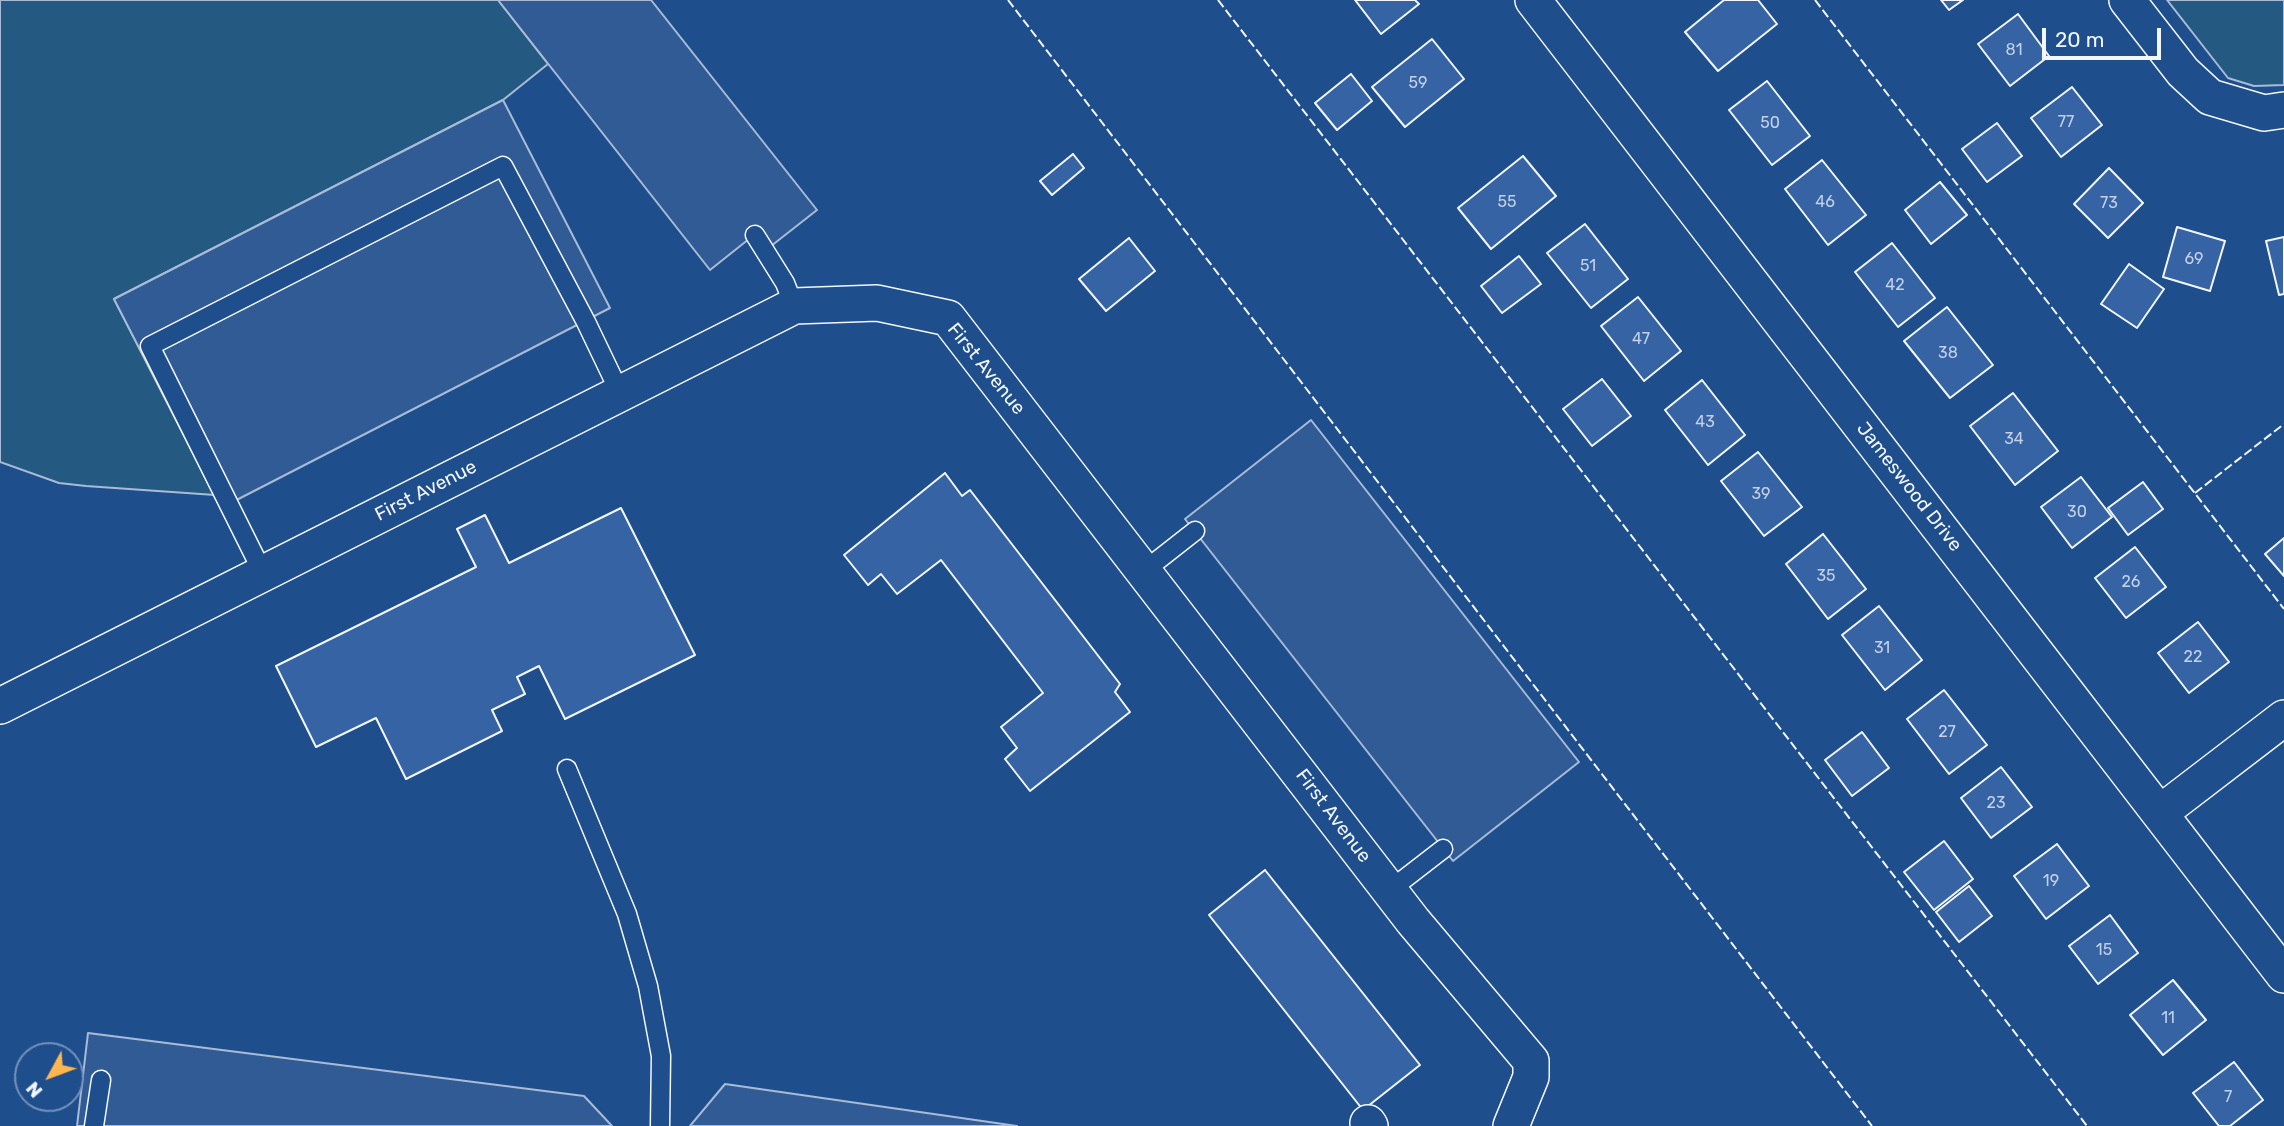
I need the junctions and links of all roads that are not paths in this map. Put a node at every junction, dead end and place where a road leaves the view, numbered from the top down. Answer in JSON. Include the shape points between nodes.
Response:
{"nodes":[{"id":1,"x":1533,"y":0,"type":"edge"},
{"id":2,"x":2127,"y":0,"type":"edge"},
{"id":3,"x":2284,"y":110,"type":"edge"},
{"id":4,"x":755,"y":235,"type":"dead end"},
{"id":5,"x":794,"y":306,"type":"junction"},
{"id":6,"x":620,"y":393,"type":"junction"},
{"id":7,"x":1195,"y":531,"type":"dead end"},
{"id":8,"x":1144,"y":571,"type":"junction"},
{"id":9,"x":264,"y":573,"type":"junction"},
{"id":10,"x":0,"y":706,"type":"edge"},
{"id":11,"x":2284,"y":718,"type":"edge"},
{"id":12,"x":567,"y":769,"type":"dead end"},
{"id":13,"x":2160,"y":813,"type":"junction"},
{"id":14,"x":1443,"y":849,"type":"dead end"},
{"id":15,"x":1390,"y":890,"type":"junction"},
{"id":16,"x":2284,"y":975,"type":"edge"},
{"id":17,"x":101,"y":1080,"type":"dead end"},
{"id":18,"x":94,"y":1126,"type":"edge"},
{"id":19,"x":660,"y":1126,"type":"edge"},
{"id":20,"x":1511,"y":1126,"type":"edge"}],
"edges":[{"from":1,"to":13,"type":"street","name":"Jameswood Drive"},
{"from":2,"to":3,"type":"street","via":[[2182,72],[2210,97],[2264,113]]},
{"from":4,"to":5,"type":"lane"},
{"from":5,"to":6,"type":"street","name":"First Avenue"},
{"from":5,"to":8,"type":"street","name":"First Avenue","via":[[877,303],[948,318]]},
{"from":6,"to":9,"type":"street","name":"First Avenue"},
{"from":6,"to":9,"type":"lane","via":[[503,166],[150,346]]},
{"from":7,"to":8,"type":"lane"},
{"from":8,"to":15,"type":"street","name":"First Avenue"},
{"from":9,"to":10,"type":"street","name":"First Avenue"},
{"from":11,"to":13,"type":"street"},
{"from":12,"to":19,"type":"lane","via":[[627,914],[648,986],[661,1056]]},
{"from":13,"to":16,"type":"street","name":"Jameswood Drive"},
{"from":14,"to":15,"type":"lane"},
{"from":15,"to":20,"type":"street","name":"First Avenue","via":[[1531,1061],[1531,1077]]},
{"from":17,"to":18,"type":"lane"}]}
